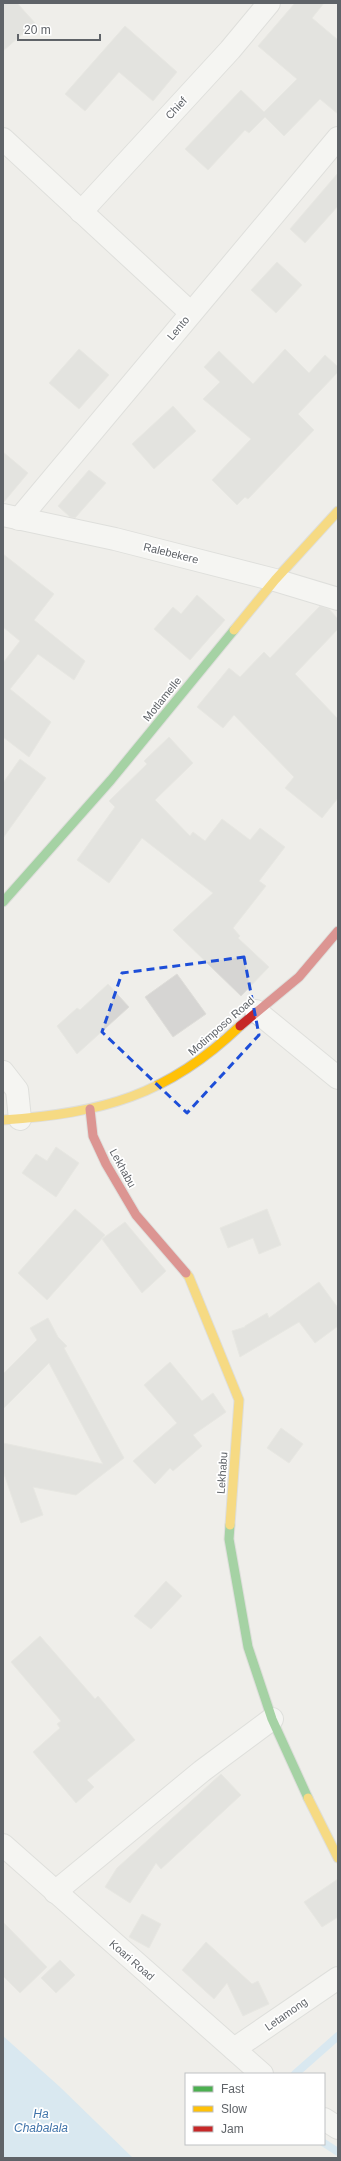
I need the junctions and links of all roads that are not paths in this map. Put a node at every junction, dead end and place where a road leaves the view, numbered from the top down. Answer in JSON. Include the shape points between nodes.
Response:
{"nodes":[{"id":1,"x":269,"y":3,"type":"edge"},
{"id":2,"x":338,"y":138,"type":"edge"},
{"id":3,"x":3,"y":139,"type":"edge"},
{"id":4,"x":81,"y":212,"type":"junction"},
{"id":5,"x":191,"y":313,"type":"junction"},
{"id":6,"x":338,"y":511,"type":"edge"},
{"id":7,"x":11,"y":517,"type":"edge"},
{"id":8,"x":275,"y":580,"type":"junction"},
{"id":9,"x":338,"y":600,"type":"edge"},
{"id":10,"x":3,"y":902,"type":"edge"},
{"id":11,"x":338,"y":931,"type":"edge"},
{"id":12,"x":256,"y":1011,"type":"junction"},
{"id":13,"x":3,"y":1072,"type":"edge"},
{"id":14,"x":338,"y":1078,"type":"edge"},
{"id":15,"x":90,"y":1109,"type":"junction"},
{"id":16,"x":11,"y":1120,"type":"edge"},
{"id":17,"x":272,"y":1718,"type":"junction"},
{"id":18,"x":3,"y":1845,"type":"edge"},
{"id":19,"x":338,"y":1858,"type":"edge"},
{"id":20,"x":55,"y":1892,"type":"junction"},
{"id":21,"x":338,"y":1978,"type":"edge"},
{"id":22,"x":234,"y":2049,"type":"junction"},
{"id":23,"x":261,"y":2073,"type":"edge"},
{"id":24,"x":325,"y":2120,"type":"edge"},
{"id":25,"x":338,"y":2128,"type":"edge"}],
"edges":[{"from":1,"to":4,"type":"street","name":"Chief","via":[[230,50]]},
{"from":2,"to":5,"type":"street","name":"Lento"},
{"from":3,"to":4,"type":"street"},
{"from":4,"to":5,"type":"street"},
{"from":5,"to":7,"type":"street","name":"Lento"},
{"from":6,"to":8,"type":"street","name":"Motlamelle"},
{"from":7,"to":8,"type":"street","name":"Ralebekere","via":[[115,539]]},
{"from":8,"to":9,"type":"street","name":"Ralebekere"},
{"from":8,"to":10,"type":"street","name":"Motlamelle","via":[[111,780]]},
{"from":11,"to":12,"type":"street","name":"Motimposo Road","via":[[299,977]]},
{"from":12,"to":14,"type":"street"},
{"from":12,"to":15,"type":"street","name":"Motimposo Road","via":[[201,1061],[170,1081],[124,1100]]},
{"from":13,"to":16,"type":"street","via":[[17,1090]]},
{"from":15,"to":16,"type":"street","name":"Motimposo Road","via":[[40,1119]]},
{"from":15,"to":17,"type":"street","name":"Lekhabu","via":[[93,1136],[136,1215],[189,1277],[239,1400],[229,1539],[248,1647]]},
{"from":17,"to":19,"type":"street","name":"Lekhabu","via":[[290,1761]]},
{"from":17,"to":20,"type":"street","via":[[202,1771]]},
{"from":18,"to":20,"type":"street","name":"Koari Road"},
{"from":20,"to":22,"type":"street","name":"Koari Road"},
{"from":21,"to":22,"type":"street","name":"Letamong"},
{"from":22,"to":23,"type":"street","name":"Koari Road"},
{"from":24,"to":25,"type":"street"}]}
